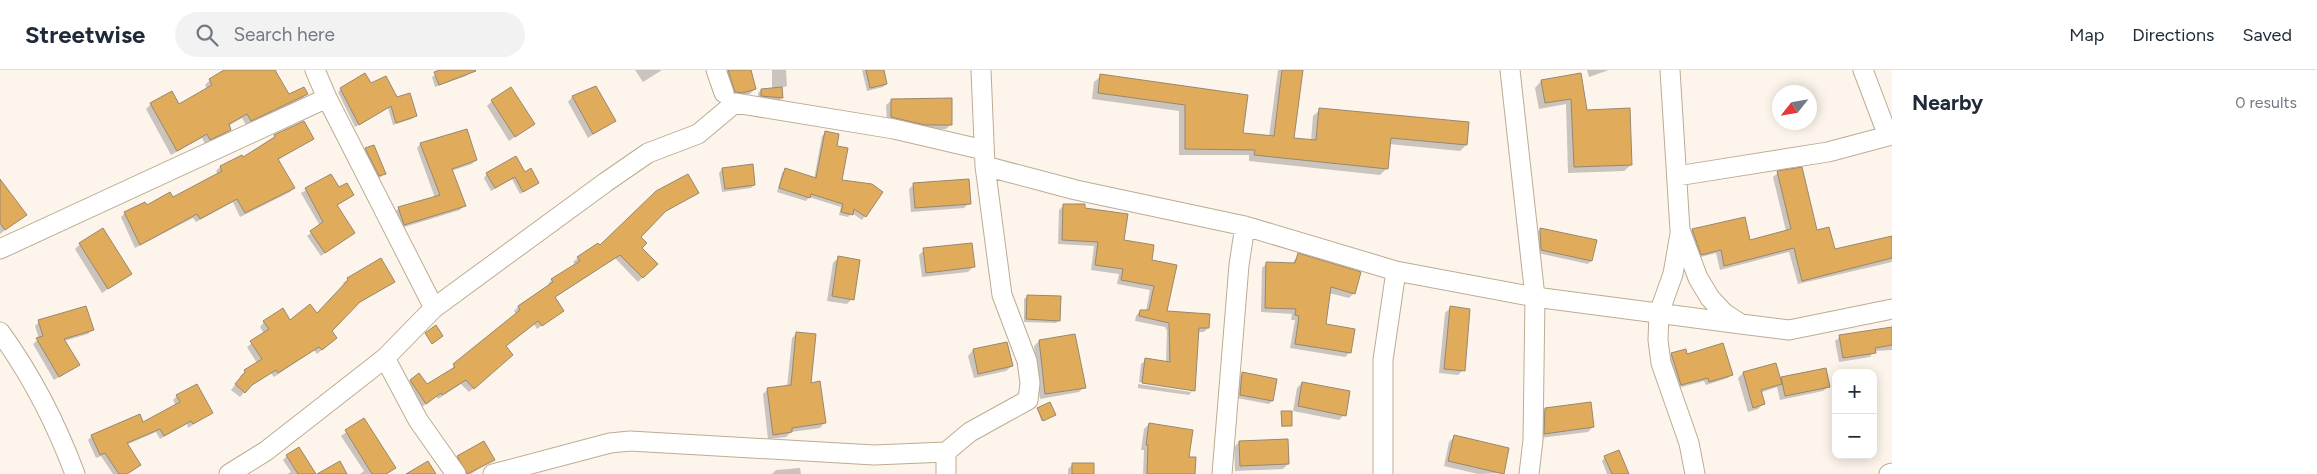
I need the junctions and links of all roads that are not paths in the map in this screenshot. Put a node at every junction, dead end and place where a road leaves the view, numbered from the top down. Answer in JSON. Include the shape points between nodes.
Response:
{"nodes":[{"id":1,"x":315,"y":70,"type":"edge"},
{"id":2,"x":716,"y":70,"type":"edge"},
{"id":3,"x":981,"y":70,"type":"edge"},
{"id":4,"x":1510,"y":70,"type":"edge"},
{"id":5,"x":1670,"y":70,"type":"edge"},
{"id":6,"x":1863,"y":70,"type":"edge"},
{"id":7,"x":724,"y":93,"type":"dead end"},
{"id":8,"x":326,"y":98,"type":"junction"},
{"id":9,"x":1890,"y":136,"type":"edge"},
{"id":10,"x":985,"y":158,"type":"junction"},
{"id":11,"x":1677,"y":176,"type":"junction"},
{"id":12,"x":1245,"y":226,"type":"junction"},
{"id":13,"x":1680,"y":230,"type":"junction"},
{"id":14,"x":0,"y":249,"type":"edge"},
{"id":15,"x":1396,"y":271,"type":"junction"},
{"id":16,"x":1535,"y":298,"type":"junction"},
{"id":17,"x":434,"y":308,"type":"junction"},
{"id":18,"x":1892,"y":309,"type":"edge"},
{"id":19,"x":1660,"y":314,"type":"junction"},
{"id":20,"x":1741,"y":324,"type":"junction"},
{"id":21,"x":0,"y":332,"type":"edge"},
{"id":22,"x":385,"y":358,"type":"junction"},
{"id":23,"x":946,"y":452,"type":"junction"},
{"id":24,"x":75,"y":474,"type":"edge"},
{"id":25,"x":229,"y":474,"type":"edge"},
{"id":26,"x":456,"y":474,"type":"edge"},
{"id":27,"x":493,"y":474,"type":"edge"},
{"id":28,"x":946,"y":474,"type":"edge"},
{"id":29,"x":1222,"y":474,"type":"edge"},
{"id":30,"x":1383,"y":474,"type":"edge"},
{"id":31,"x":1530,"y":474,"type":"edge"},
{"id":32,"x":1695,"y":474,"type":"edge"}],
"edges":[{"from":1,"to":8,"type":"street"},
{"from":2,"to":7,"type":"street"},
{"from":3,"to":10,"type":"street"},
{"from":4,"to":16,"type":"street"},
{"from":5,"to":11,"type":"street"},
{"from":6,"to":9,"type":"street"},
{"from":8,"to":14,"type":"street"},
{"from":8,"to":17,"type":"street"},
{"from":9,"to":11,"type":"street","via":[[1828,152]]},
{"from":10,"to":12,"type":"street","via":[[1076,190]]},
{"from":10,"to":17,"type":"street","via":[[894,129],[736,103],[698,134],[648,153]]},
{"from":10,"to":23,"type":"street","via":[[1002,296],[1026,361],[1030,384],[1028,400],[970,432]]},
{"from":11,"to":13,"type":"street"},
{"from":12,"to":15,"type":"street"},
{"from":12,"to":29,"type":"street"},
{"from":13,"to":19,"type":"street","via":[[1673,274]]},
{"from":13,"to":20,"type":"street","via":[[1698,278],[1710,298]]},
{"from":15,"to":16,"type":"street"},
{"from":15,"to":30,"type":"street","via":[[1384,360]]},
{"from":16,"to":19,"type":"street"},
{"from":16,"to":31,"type":"street"},
{"from":17,"to":22,"type":"street"},
{"from":18,"to":20,"type":"street","via":[[1789,330]]},
{"from":19,"to":20,"type":"street"},
{"from":19,"to":32,"type":"street","via":[[1658,340],[1661,363],[1689,443]]},
{"from":21,"to":24,"type":"street","via":[[37,388]]},
{"from":22,"to":25,"type":"street","via":[[266,451]]},
{"from":22,"to":26,"type":"street","via":[[418,420]]},
{"from":23,"to":27,"type":"street","via":[[874,455],[630,441]]},
{"from":23,"to":28,"type":"street"}]}
